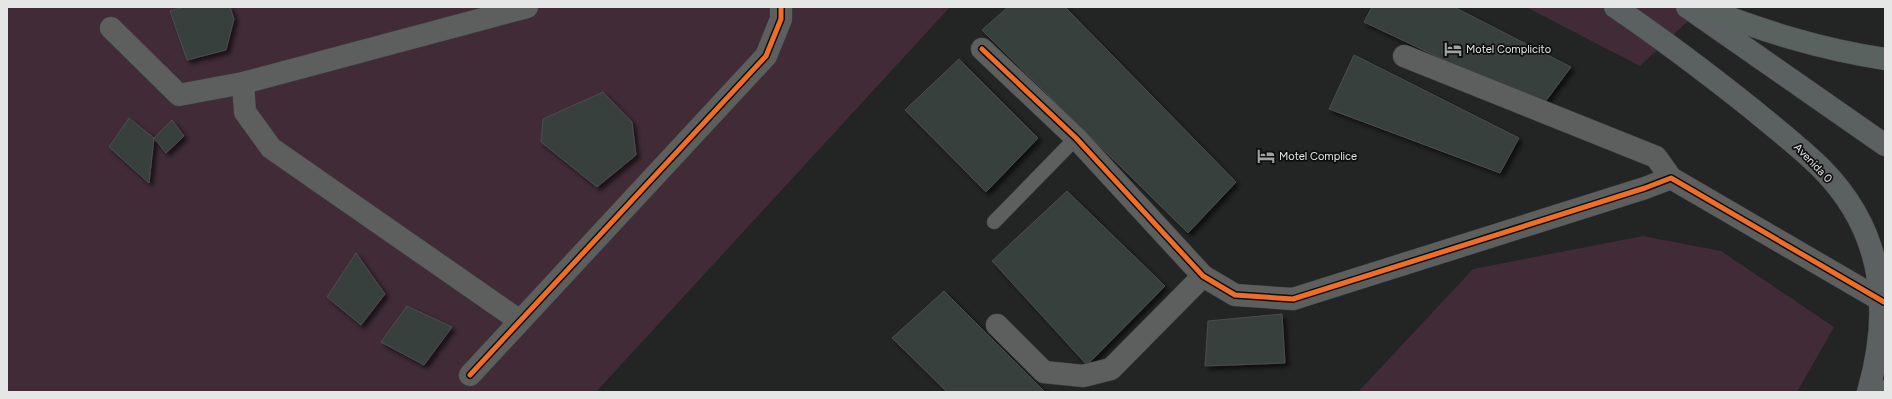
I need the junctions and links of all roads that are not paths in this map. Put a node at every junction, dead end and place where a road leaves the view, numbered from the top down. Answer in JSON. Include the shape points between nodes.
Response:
{"nodes":[{"id":1,"x":527,"y":7,"type":"edge"},
{"id":2,"x":781,"y":7,"type":"edge"},
{"id":3,"x":1615,"y":7,"type":"edge"},
{"id":4,"x":1687,"y":7,"type":"edge"},
{"id":5,"x":1701,"y":7,"type":"edge"},
{"id":6,"x":112,"y":28,"type":"dead end"},
{"id":7,"x":982,"y":49,"type":"dead end"},
{"id":8,"x":1404,"y":56,"type":"dead end"},
{"id":9,"x":1885,"y":59,"type":"edge"},
{"id":10,"x":243,"y":83,"type":"junction"},
{"id":11,"x":1076,"y":138,"type":"junction"},
{"id":12,"x":1885,"y":145,"type":"edge"},
{"id":13,"x":1671,"y":178,"type":"junction"},
{"id":14,"x":994,"y":222,"type":"dead end"},
{"id":15,"x":1203,"y":276,"type":"junction"},
{"id":16,"x":1884,"y":302,"type":"edge"},
{"id":17,"x":520,"y":321,"type":"junction"},
{"id":18,"x":996,"y":324,"type":"dead end"},
{"id":19,"x":470,"y":375,"type":"dead end"},
{"id":20,"x":1868,"y":392,"type":"edge"}],
"edges":[{"from":1,"to":10,"type":"street"},
{"from":2,"to":17,"type":"street","via":[[781,19],[766,56]]},
{"from":3,"to":16,"type":"main road","name":"Avenida 0","via":[[1708,73],[1790,139],[1823,170],[1858,214],[1869,236],[1883,282]]},
{"from":4,"to":12,"type":"main road"},
{"from":5,"to":9,"type":"main road","via":[[1786,38]]},
{"from":6,"to":10,"type":"street","via":[[179,95]]},
{"from":7,"to":11,"type":"street"},
{"from":8,"to":13,"type":"street","via":[[1656,157]]},
{"from":10,"to":17,"type":"street","via":[[245,112],[271,148]]},
{"from":11,"to":14,"type":"lane"},
{"from":11,"to":15,"type":"street"},
{"from":13,"to":15,"type":"street","via":[[1293,299],[1235,295]]},
{"from":13,"to":16,"type":"street"},
{"from":15,"to":18,"type":"street","via":[[1111,369],[1083,376],[1044,372]]},
{"from":16,"to":20,"type":"main road","name":"Avenida 0","via":[[1877,364]]},
{"from":17,"to":19,"type":"street"}]}
